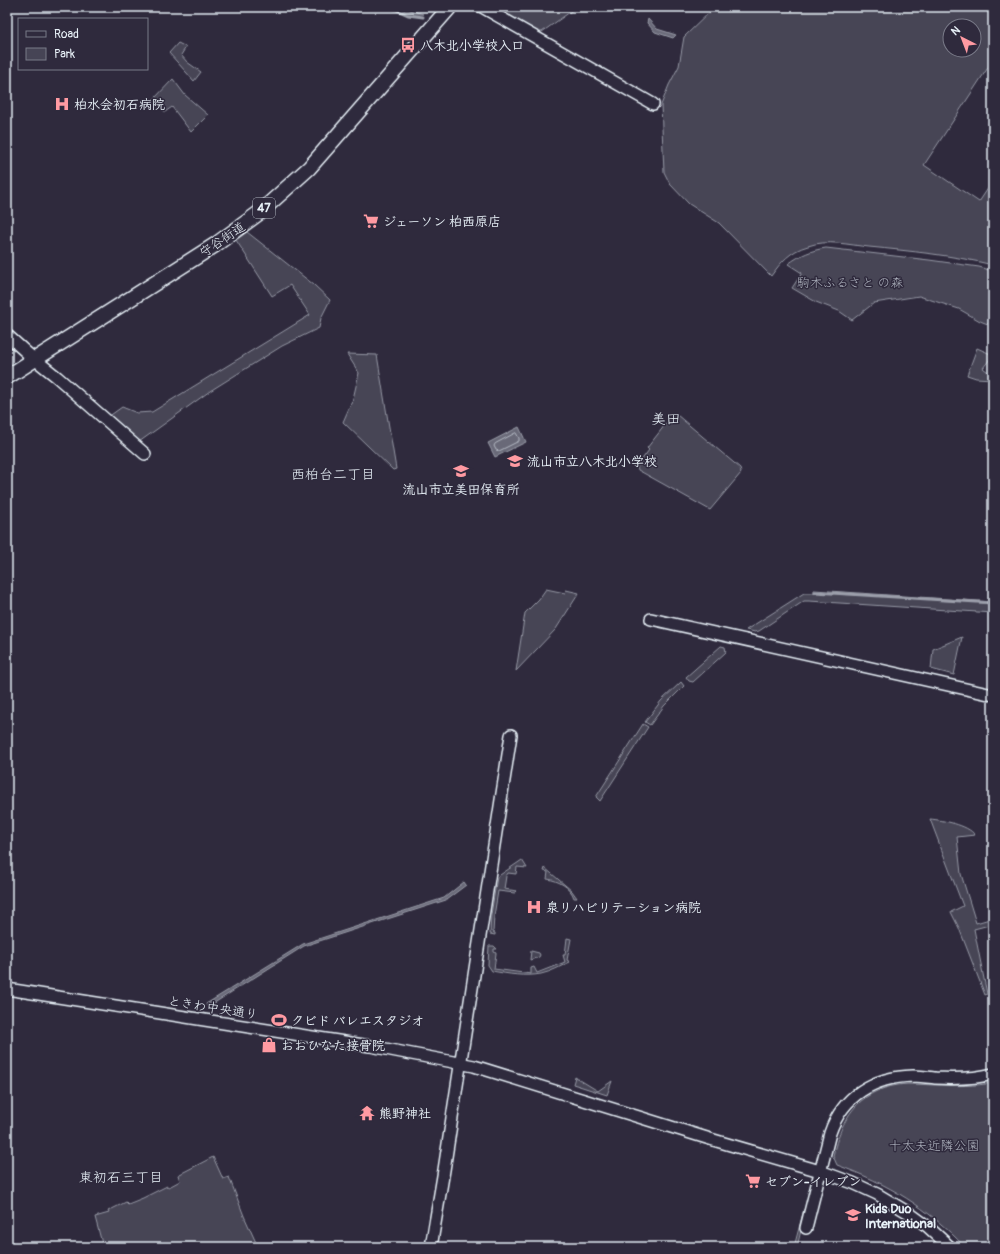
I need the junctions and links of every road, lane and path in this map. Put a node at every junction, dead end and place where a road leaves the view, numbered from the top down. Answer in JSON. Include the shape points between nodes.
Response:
{"nodes":[{"id":1,"x":450,"y":7,"type":"edge"},
{"id":2,"x":482,"y":7,"type":"edge"},
{"id":3,"x":653,"y":104,"type":"dead end"},
{"id":4,"x":7,"y":335,"type":"edge"},
{"id":5,"x":35,"y":359,"type":"junction"},
{"id":6,"x":7,"y":377,"type":"edge"},
{"id":7,"x":145,"y":454,"type":"dead end"},
{"id":8,"x":651,"y":619,"type":"dead end"},
{"id":9,"x":993,"y":695,"type":"edge"},
{"id":10,"x":511,"y":735,"type":"dead end"},
{"id":11,"x":7,"y":989,"type":"edge"},
{"id":12,"x":461,"y":1063,"type":"junction"},
{"id":13,"x":993,"y":1074,"type":"edge"},
{"id":14,"x":820,"y":1171,"type":"junction"},
{"id":15,"x":806,"y":1228,"type":"dead end"},
{"id":16,"x":430,"y":1247,"type":"edge"},
{"id":17,"x":950,"y":1247,"type":"edge"}],
"edges":[{"from":1,"to":5,"type":"main road","name":"守谷街道","number":"47","via":[[309,168],[259,213],[215,245]]},
{"from":2,"to":3,"type":"street"},
{"from":4,"to":5,"type":"street"},
{"from":5,"to":6,"type":"main road","name":"守谷街道","number":"47"},
{"from":5,"to":7,"type":"street"},
{"from":8,"to":9,"type":"street"},
{"from":10,"to":12,"type":"street"},
{"from":11,"to":12,"type":"street","name":"ときわ中央通り"},
{"from":12,"to":14,"type":"street","name":"ときわ中央通り"},
{"from":12,"to":16,"type":"street"},
{"from":13,"to":14,"type":"street","via":[[966,1078],[899,1077],[864,1089],[846,1103],[834,1120]]},
{"from":14,"to":15,"type":"street"},
{"from":14,"to":17,"type":"street","name":"ときわ中央通り","via":[[867,1189],[901,1207]]}]}
